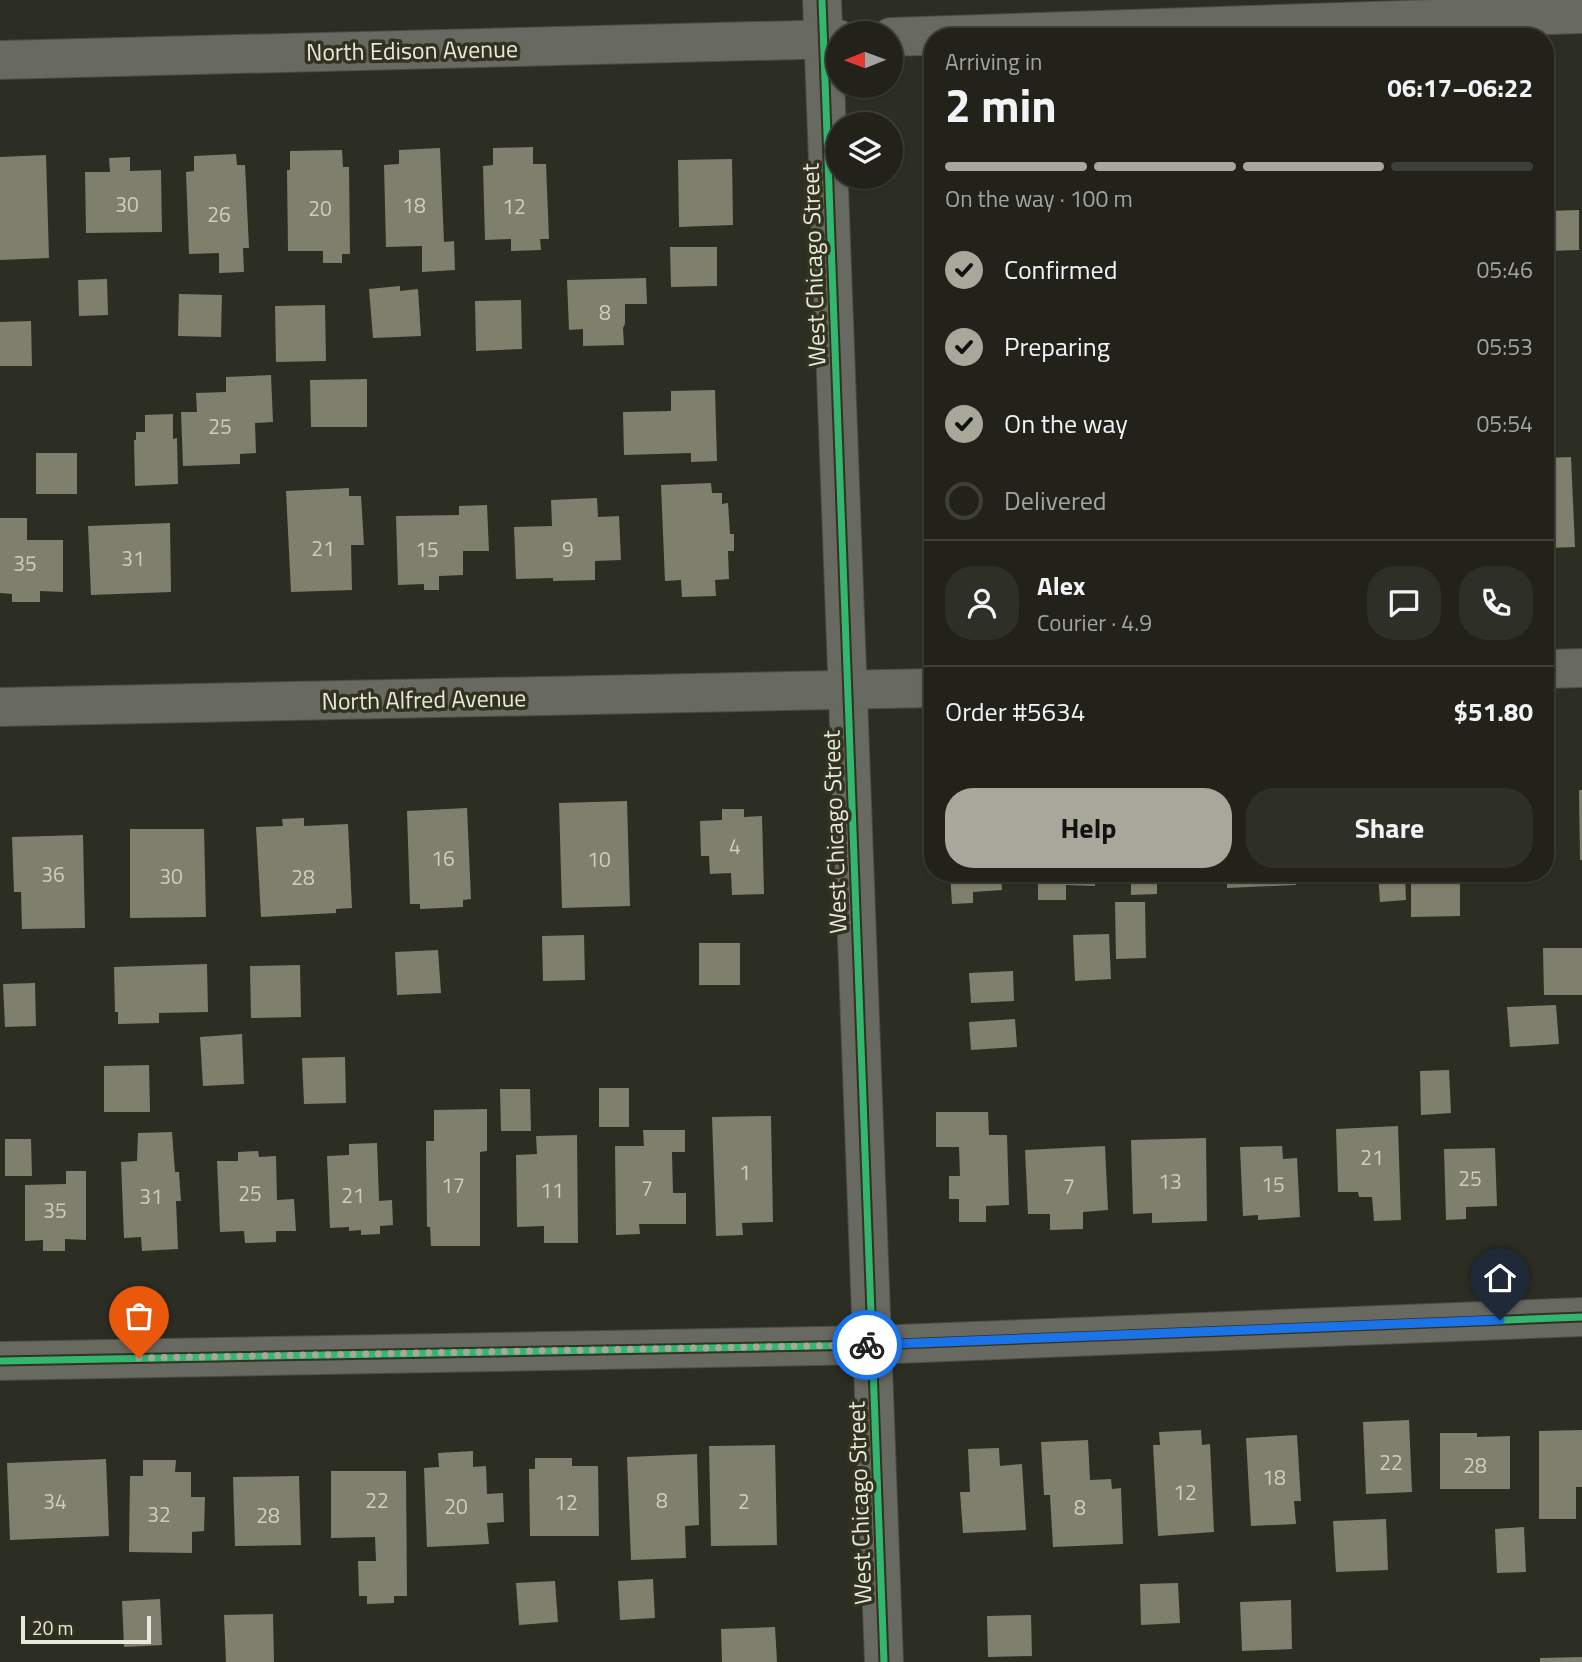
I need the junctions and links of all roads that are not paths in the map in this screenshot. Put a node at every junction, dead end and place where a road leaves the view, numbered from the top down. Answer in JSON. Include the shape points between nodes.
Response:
{"nodes":[{"id":1,"x":822,"y":0,"type":"edge"},
{"id":2,"x":1582,"y":14,"type":"edge"},
{"id":3,"x":827,"y":21,"type":"edge"},
{"id":4,"x":1161,"y":28,"type":"edge"},
{"id":5,"x":924,"y":36,"type":"edge"},
{"id":6,"x":903,"y":37,"type":"edge"},
{"id":7,"x":826,"y":39,"type":"edge"},
{"id":8,"x":0,"y":60,"type":"edge"},
{"id":9,"x":833,"y":98,"type":"edge"},
{"id":10,"x":1582,"y":668,"type":"edge"},
{"id":11,"x":1554,"y":669,"type":"edge"},
{"id":12,"x":924,"y":688,"type":"edge"},
{"id":13,"x":848,"y":690,"type":"junction"},
{"id":14,"x":0,"y":708,"type":"edge"},
{"id":15,"x":1582,"y":1317,"type":"edge"},
{"id":16,"x":873,"y":1345,"type":"junction"},
{"id":17,"x":0,"y":1361,"type":"edge"},
{"id":18,"x":884,"y":1662,"type":"edge"}],
"edges":[{"from":1,"to":3,"type":"street","name":"West Chicago Street"},
{"from":2,"to":4,"type":"street"},
{"from":5,"to":6,"type":"street"},
{"from":7,"to":8,"type":"street","name":"North Edison Avenue"},
{"from":9,"to":13,"type":"street","name":"West Chicago Street"},
{"from":10,"to":11,"type":"street"},
{"from":12,"to":13,"type":"street","name":"North Alfred Avenue"},
{"from":13,"to":14,"type":"street","name":"North Alfred Avenue"},
{"from":13,"to":16,"type":"street","name":"West Chicago Street"},
{"from":15,"to":16,"type":"street"},
{"from":16,"to":17,"type":"street"},
{"from":16,"to":18,"type":"street","name":"West Chicago Street"}]}
